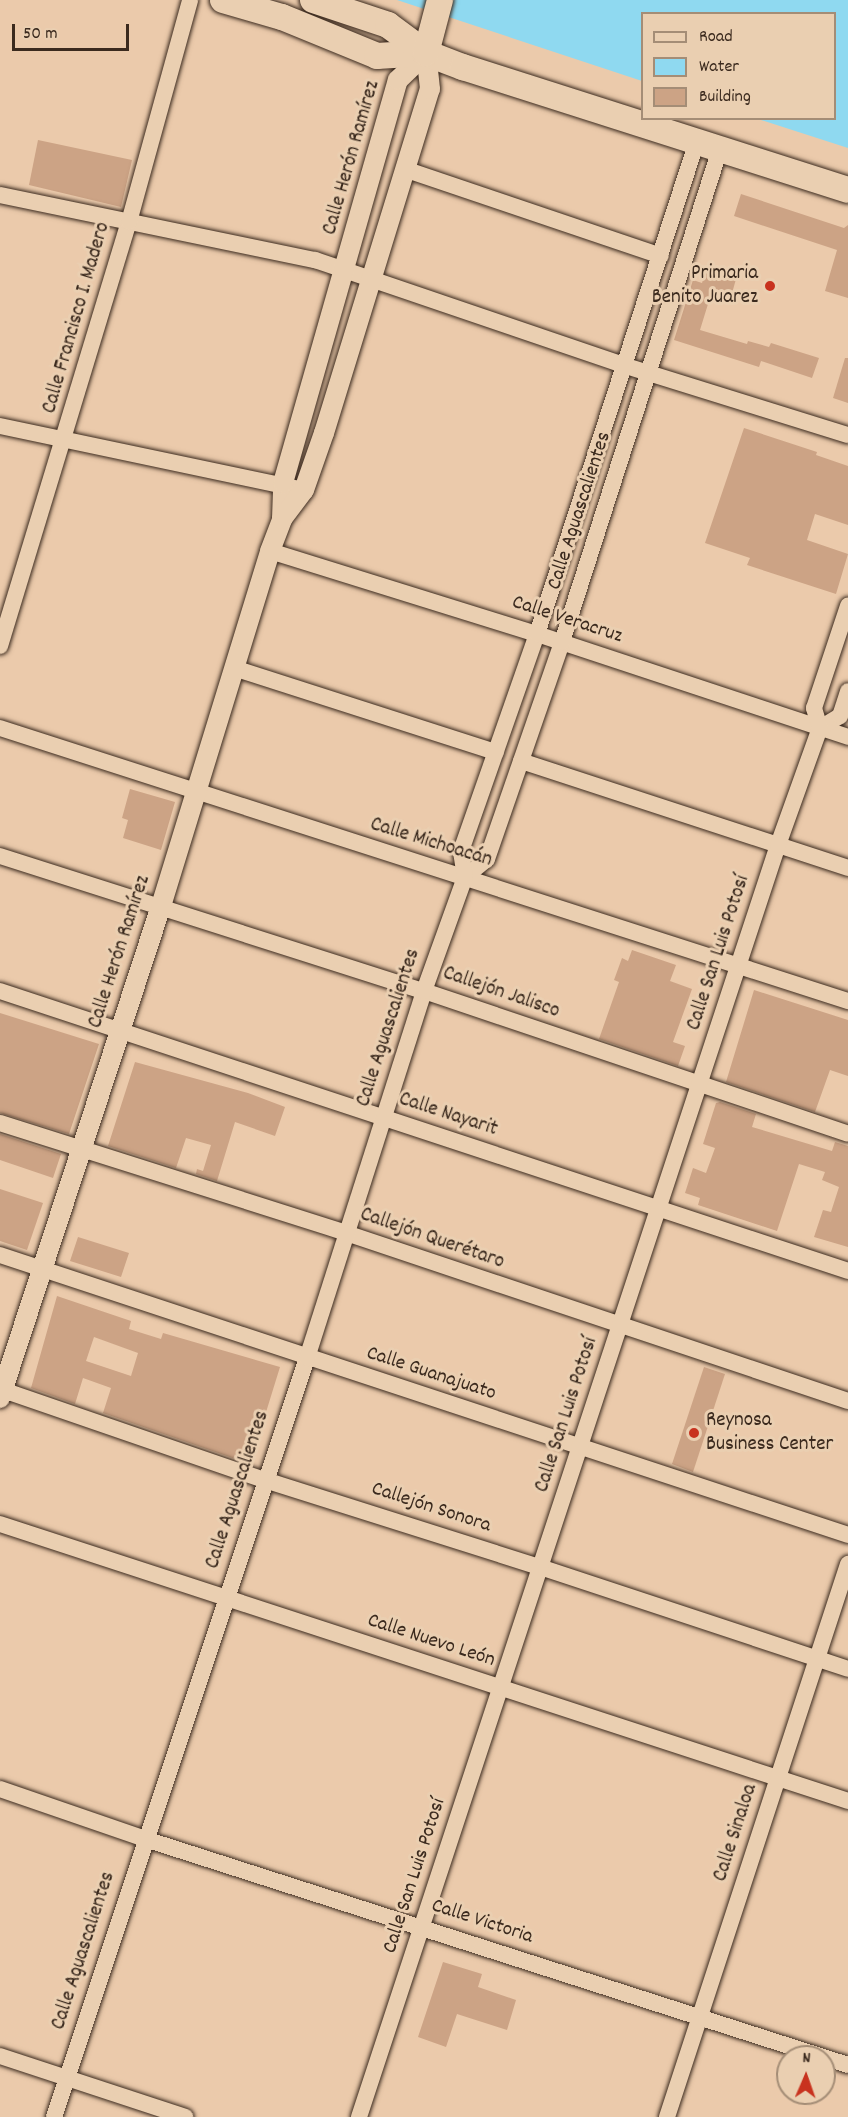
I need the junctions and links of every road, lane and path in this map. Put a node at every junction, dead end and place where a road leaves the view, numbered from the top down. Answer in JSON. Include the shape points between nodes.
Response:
{"nodes":[{"id":1,"x":190,"y":0,"type":"edge"},
{"id":2,"x":223,"y":0,"type":"edge"},
{"id":3,"x":313,"y":0,"type":"edge"},
{"id":4,"x":436,"y":10,"type":"edge"},
{"id":5,"x":426,"y":52,"type":"junction"},
{"id":6,"x":709,"y":145,"type":"junction"},
{"id":7,"x":404,"y":169,"type":"junction"},
{"id":8,"x":848,"y":190,"type":"edge"},
{"id":9,"x":0,"y":195,"type":"edge"},
{"id":10,"x":129,"y":222,"type":"junction"},
{"id":11,"x":661,"y":256,"type":"junction"},
{"id":12,"x":345,"y":271,"type":"junction"},
{"id":13,"x":371,"y":280,"type":"junction"},
{"id":14,"x":626,"y":366,"type":"junction"},
{"id":15,"x":649,"y":373,"type":"junction"},
{"id":16,"x":0,"y":426,"type":"edge"},
{"id":17,"x":848,"y":435,"type":"edge"},
{"id":18,"x":64,"y":440,"type":"junction"},
{"id":19,"x":283,"y":483,"type":"junction"},
{"id":20,"x":304,"y":490,"type":"junction"},
{"id":21,"x":282,"y":519,"type":"junction"},
{"id":22,"x":270,"y":551,"type":"junction"},
{"id":23,"x":848,"y":606,"type":"edge"},
{"id":24,"x":537,"y":634,"type":"junction"},
{"id":25,"x":562,"y":642,"type":"junction"},
{"id":26,"x":0,"y":646,"type":"edge"},
{"id":27,"x":234,"y":668,"type":"junction"},
{"id":28,"x":848,"y":692,"type":"edge"},
{"id":29,"x":820,"y":728,"type":"junction"},
{"id":30,"x":0,"y":729,"type":"edge"},
{"id":31,"x":848,"y":737,"type":"edge"},
{"id":32,"x":496,"y":752,"type":"junction"},
{"id":33,"x":521,"y":761,"type":"junction"},
{"id":34,"x":196,"y":794,"type":"junction"},
{"id":35,"x":778,"y":845,"type":"junction"},
{"id":36,"x":0,"y":856,"type":"edge"},
{"id":37,"x":848,"y":868,"type":"edge"},
{"id":38,"x":465,"y":877,"type":"junction"},
{"id":39,"x":160,"y":906,"type":"junction"},
{"id":40,"x":739,"y":965,"type":"junction"},
{"id":41,"x":424,"y":991,"type":"junction"},
{"id":42,"x":0,"y":992,"type":"edge"},
{"id":43,"x":848,"y":1001,"type":"edge"},
{"id":44,"x":120,"y":1030,"type":"junction"},
{"id":45,"x":699,"y":1084,"type":"junction"},
{"id":46,"x":384,"y":1118,"type":"junction"},
{"id":47,"x":0,"y":1123,"type":"edge"},
{"id":48,"x":848,"y":1134,"type":"edge"},
{"id":49,"x":81,"y":1149,"type":"junction"},
{"id":50,"x":658,"y":1209,"type":"junction"},
{"id":51,"x":346,"y":1233,"type":"junction"},
{"id":52,"x":0,"y":1255,"type":"edge"},
{"id":53,"x":42,"y":1268,"type":"junction"},
{"id":54,"x":848,"y":1271,"type":"edge"},
{"id":55,"x":620,"y":1326,"type":"junction"},
{"id":56,"x":307,"y":1358,"type":"junction"},
{"id":57,"x":1,"y":1393,"type":"edge"},
{"id":58,"x":848,"y":1401,"type":"edge"},
{"id":59,"x":580,"y":1446,"type":"junction"},
{"id":60,"x":265,"y":1480,"type":"junction"},
{"id":61,"x":0,"y":1524,"type":"edge"},
{"id":62,"x":848,"y":1535,"type":"edge"},
{"id":63,"x":848,"y":1564,"type":"edge"},
{"id":64,"x":540,"y":1567,"type":"junction"},
{"id":65,"x":226,"y":1598,"type":"junction"},
{"id":66,"x":817,"y":1659,"type":"junction"},
{"id":67,"x":848,"y":1669,"type":"edge"},
{"id":68,"x":500,"y":1688,"type":"junction"},
{"id":69,"x":778,"y":1778,"type":"junction"},
{"id":70,"x":0,"y":1789,"type":"edge"},
{"id":71,"x":848,"y":1801,"type":"edge"},
{"id":72,"x":145,"y":1839,"type":"junction"},
{"id":73,"x":422,"y":1926,"type":"junction"},
{"id":74,"x":700,"y":2015,"type":"junction"},
{"id":75,"x":0,"y":2056,"type":"edge"},
{"id":76,"x":848,"y":2065,"type":"edge"},
{"id":77,"x":66,"y":2078,"type":"junction"},
{"id":78,"x":54,"y":2117,"type":"edge"},
{"id":79,"x":185,"y":2117,"type":"edge"},
{"id":80,"x":359,"y":2117,"type":"edge"},
{"id":81,"x":667,"y":2117,"type":"edge"}],
"edges":[{"from":1,"to":10,"type":"street","name":"Calle Francisco I. Madero"},
{"from":2,"to":5,"type":"main road","via":[[282,17],[377,56]]},
{"from":3,"to":5,"type":"main road","via":[[388,25]]},
{"from":4,"to":5,"type":"main road"},
{"from":5,"to":6,"type":"main road"},
{"from":5,"to":7,"type":"street","name":"Calle Herón Ramírez","via":[[430,89]]},
{"from":5,"to":12,"type":"street","name":"Calle Herón Ramírez","via":[[398,80]]},
{"from":6,"to":8,"type":"main road"},
{"from":6,"to":11,"type":"street","name":"Calle Aguascalientes"},
{"from":6,"to":15,"type":"street","name":"Calle Aguascalientes"},
{"from":7,"to":11,"type":"street"},
{"from":7,"to":13,"type":"street","name":"Calle Herón Ramírez"},
{"from":9,"to":10,"type":"street"},
{"from":10,"to":12,"type":"street","via":[[315,260]]},
{"from":10,"to":18,"type":"street","name":"Calle Francisco I. Madero"},
{"from":11,"to":14,"type":"street","name":"Calle Aguascalientes"},
{"from":12,"to":13,"type":"street"},
{"from":12,"to":19,"type":"street","name":"Calle Herón Ramírez"},
{"from":13,"to":14,"type":"street"},
{"from":13,"to":20,"type":"street","name":"Calle Herón Ramírez"},
{"from":14,"to":15,"type":"street"},
{"from":14,"to":24,"type":"street","name":"Calle Aguascalientes"},
{"from":15,"to":17,"type":"street"},
{"from":15,"to":25,"type":"street","name":"Calle Aguascalientes"},
{"from":16,"to":18,"type":"street"},
{"from":18,"to":19,"type":"street"},
{"from":18,"to":26,"type":"street","name":"Calle Francisco I. Madero"},
{"from":19,"to":20,"type":"street"},
{"from":19,"to":21,"type":"street","name":"Calle Herón Ramírez"},
{"from":20,"to":21,"type":"street","name":"Calle Herón Ramírez"},
{"from":21,"to":22,"type":"street","name":"Calle Herón Ramírez"},
{"from":22,"to":24,"type":"street","name":"Calle Veracruz"},
{"from":22,"to":27,"type":"street","name":"Calle Herón Ramírez"},
{"from":23,"to":29,"type":"street","name":"Calle San Luis Potosí","via":[[814,708]]},
{"from":24,"to":25,"type":"street","name":"Calle Veracruz"},
{"from":24,"to":32,"type":"street","name":"Calle Aguascalientes"},
{"from":25,"to":29,"type":"street","name":"Calle Veracruz"},
{"from":25,"to":33,"type":"street","name":"Calle Aguascalientes"},
{"from":27,"to":32,"type":"street"},
{"from":27,"to":34,"type":"street","name":"Calle Herón Ramírez"},
{"from":28,"to":29,"type":"street","via":[[840,716]]},
{"from":29,"to":31,"type":"street","name":"Calle Veracruz"},
{"from":29,"to":35,"type":"street","name":"Calle San Luis Potosí"},
{"from":30,"to":34,"type":"street","name":"Calle Michoacán"},
{"from":32,"to":38,"type":"street","name":"Calle Aguascalientes","via":[[461,852]]},
{"from":33,"to":35,"type":"street"},
{"from":33,"to":38,"type":"street","name":"Calle Aguascalientes","via":[[487,859]]},
{"from":34,"to":38,"type":"street","name":"Calle Michoacán"},
{"from":34,"to":39,"type":"street","name":"Calle Herón Ramírez"},
{"from":35,"to":37,"type":"street"},
{"from":35,"to":40,"type":"street","name":"Calle San Luis Potosí"},
{"from":36,"to":39,"type":"street","name":"Callejón Jalisco"},
{"from":38,"to":40,"type":"street","name":"Calle Michoacán"},
{"from":38,"to":41,"type":"street","name":"Calle Aguascalientes"},
{"from":39,"to":41,"type":"street","name":"Callejón Jalisco"},
{"from":39,"to":44,"type":"street","name":"Calle Herón Ramírez"},
{"from":40,"to":43,"type":"street","name":"Calle Michoacán"},
{"from":40,"to":45,"type":"street","name":"Calle San Luis Potosí"},
{"from":41,"to":45,"type":"street","name":"Callejón Jalisco"},
{"from":41,"to":46,"type":"street","name":"Calle Aguascalientes"},
{"from":42,"to":44,"type":"street","name":"Calle Nayarit"},
{"from":44,"to":46,"type":"street","name":"Calle Nayarit"},
{"from":44,"to":49,"type":"street","name":"Calle Herón Ramírez"},
{"from":45,"to":48,"type":"street","name":"Callejón Jalisco"},
{"from":45,"to":50,"type":"street","name":"Calle San Luis Potosí"},
{"from":46,"to":50,"type":"street","name":"Calle Nayarit"},
{"from":46,"to":51,"type":"street","name":"Calle Aguascalientes"},
{"from":47,"to":49,"type":"street","name":"Callejón Querétaro"},
{"from":49,"to":51,"type":"street","name":"Callejón Querétaro"},
{"from":49,"to":53,"type":"street","name":"Calle Herón Ramírez"},
{"from":50,"to":54,"type":"street","name":"Calle Nayarit"},
{"from":50,"to":55,"type":"street","name":"Calle San Luis Potosí"},
{"from":51,"to":55,"type":"street","name":"Callejón Querétaro"},
{"from":51,"to":56,"type":"street","name":"Calle Aguascalientes"},
{"from":52,"to":53,"type":"street","name":"Calle Guanajuato"},
{"from":53,"to":56,"type":"street","name":"Calle Guanajuato"},
{"from":53,"to":57,"type":"street","name":"Calle Herón Ramírez"},
{"from":55,"to":58,"type":"street","name":"Callejón Querétaro"},
{"from":55,"to":59,"type":"street","name":"Calle San Luis Potosí"},
{"from":56,"to":59,"type":"street","name":"Calle Guanajuato"},
{"from":56,"to":60,"type":"street","name":"Calle Aguascalientes"},
{"from":57,"to":60,"type":"street","name":"Callejón Sonora"},
{"from":59,"to":62,"type":"street","name":"Calle Guanajuato"},
{"from":59,"to":64,"type":"street","name":"Calle San Luis Potosí"},
{"from":60,"to":64,"type":"street","name":"Callejón Sonora"},
{"from":60,"to":65,"type":"street","name":"Calle Aguascalientes"},
{"from":61,"to":65,"type":"street","name":"Calle Nuevo León"},
{"from":63,"to":66,"type":"street","name":"Calle Sinaloa"},
{"from":64,"to":66,"type":"street","name":"Callejón Sonora"},
{"from":64,"to":68,"type":"street","name":"Calle San Luis Potosí"},
{"from":65,"to":68,"type":"street","name":"Calle Nuevo León"},
{"from":65,"to":72,"type":"street","name":"Calle Aguascalientes"},
{"from":66,"to":67,"type":"street","name":"Callejón Sonora"},
{"from":66,"to":69,"type":"street","name":"Calle Sinaloa"},
{"from":68,"to":69,"type":"street","name":"Calle Nuevo León"},
{"from":68,"to":73,"type":"street","name":"Calle San Luis Potosí"},
{"from":69,"to":71,"type":"street","name":"Calle Nuevo León"},
{"from":69,"to":74,"type":"street","name":"Calle Sinaloa"},
{"from":70,"to":72,"type":"street","name":"Calle Victoria"},
{"from":72,"to":73,"type":"street","name":"Calle Victoria"},
{"from":72,"to":77,"type":"street","name":"Calle Aguascalientes"},
{"from":73,"to":74,"type":"street","name":"Calle Victoria"},
{"from":73,"to":80,"type":"street","name":"Calle San Luis Potosí"},
{"from":74,"to":76,"type":"street","name":"Calle Victoria"},
{"from":74,"to":81,"type":"street","name":"Calle Sinaloa"},
{"from":75,"to":77,"type":"street"},
{"from":77,"to":78,"type":"street","name":"Calle Aguascalientes"},
{"from":77,"to":79,"type":"street"}]}
